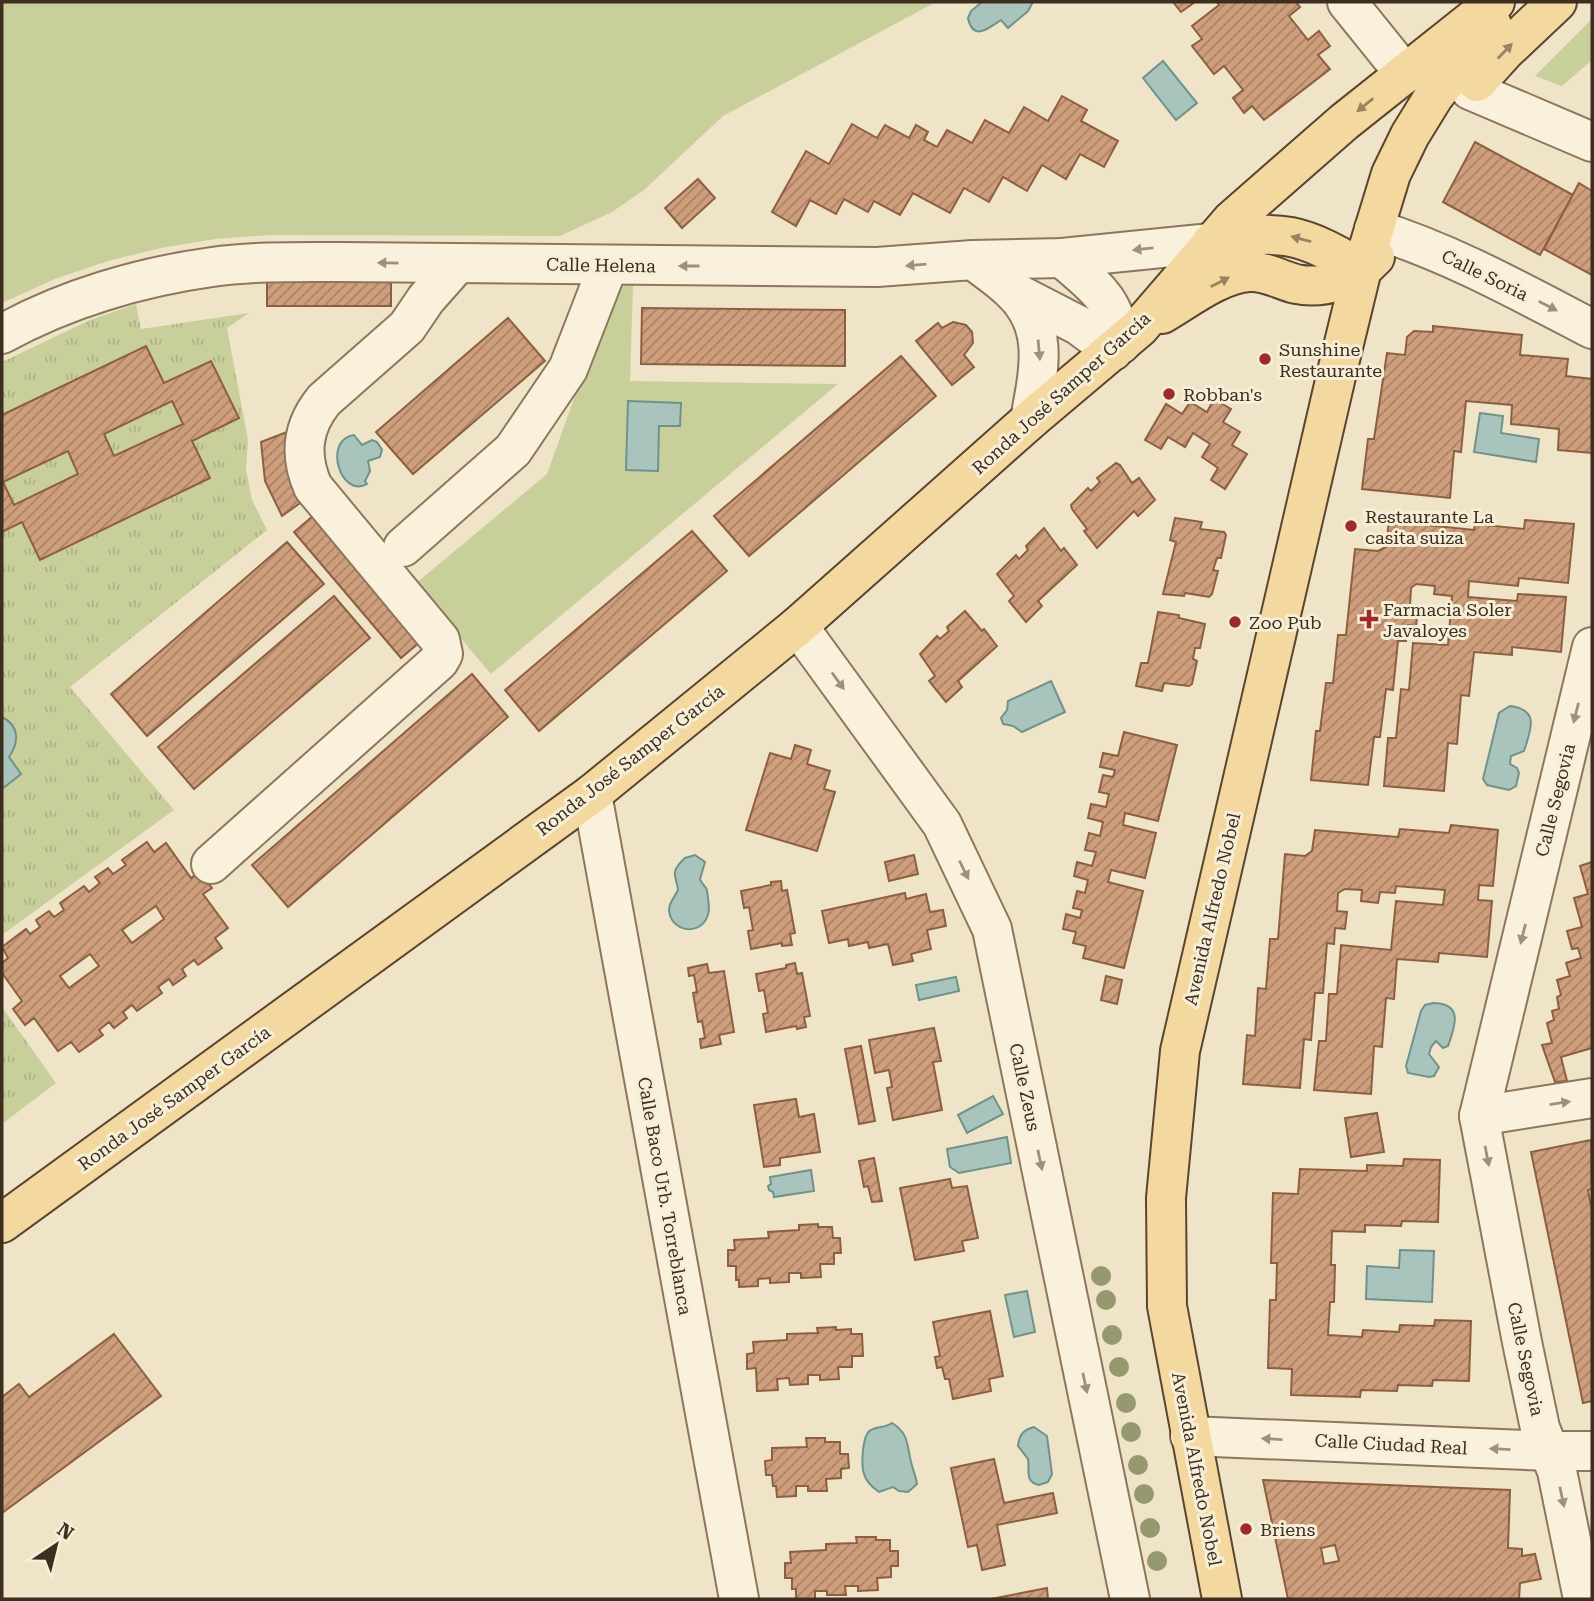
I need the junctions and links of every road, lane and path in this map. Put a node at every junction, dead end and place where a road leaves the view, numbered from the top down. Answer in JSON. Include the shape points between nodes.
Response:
{"nodes":[{"id":1,"x":1347,"y":2,"type":"edge"},
{"id":2,"x":1495,"y":2,"type":"edge"},
{"id":3,"x":1511,"y":2,"type":"edge"},
{"id":4,"x":1557,"y":2,"type":"edge"},
{"id":5,"x":1405,"y":74,"type":"junction"},
{"id":6,"x":1470,"y":90,"type":"junction"},
{"id":7,"x":1592,"y":142,"type":"edge"},
{"id":8,"x":1382,"y":232,"type":"junction"},
{"id":9,"x":1211,"y":243,"type":"junction"},
{"id":10,"x":1062,"y":258,"type":"junction"},
{"id":11,"x":973,"y":260,"type":"junction"},
{"id":12,"x":496,"y":263,"type":"junction"},
{"id":13,"x":457,"y":264,"type":"junction"},
{"id":14,"x":608,"y":265,"type":"junction"},
{"id":15,"x":1362,"y":269,"type":"junction"},
{"id":16,"x":1296,"y":284,"type":"junction"},
{"id":17,"x":1014,"y":292,"type":"junction"},
{"id":18,"x":407,"y":327,"type":"junction"},
{"id":19,"x":1592,"y":329,"type":"edge"},
{"id":20,"x":2,"y":334,"type":"edge"},
{"id":21,"x":1124,"y":341,"type":"junction"},
{"id":22,"x":1337,"y":372,"type":"junction"},
{"id":23,"x":1030,"y":420,"type":"junction"},
{"id":24,"x":402,"y":547,"type":"dead end"},
{"id":25,"x":798,"y":626,"type":"junction"},
{"id":26,"x":1592,"y":647,"type":"edge"},
{"id":27,"x":592,"y":794,"type":"junction"},
{"id":28,"x":211,"y":864,"type":"dead end"},
{"id":29,"x":1592,"y":1098,"type":"edge"},
{"id":30,"x":1479,"y":1116,"type":"junction"},
{"id":31,"x":2,"y":1223,"type":"edge"},
{"id":32,"x":1190,"y":1436,"type":"junction"},
{"id":33,"x":1549,"y":1451,"type":"junction"},
{"id":34,"x":1592,"y":1451,"type":"edge"},
{"id":35,"x":739,"y":1599,"type":"edge"},
{"id":36,"x":1130,"y":1599,"type":"edge"},
{"id":37,"x":1222,"y":1599,"type":"edge"},
{"id":38,"x":1583,"y":1599,"type":"edge"}],
"edges":[{"from":1,"to":5,"type":"street"},
{"from":2,"to":5,"type":"main road","name":"Ronda José Samper García"},
{"from":3,"to":8,"type":"main road","via":[[1434,96],[1410,135],[1391,174]]},
{"from":6,"to":4,"type":"main road","one_way":true},
{"from":5,"to":9,"type":"main road","name":"Ronda José Samper García","one_way":true,"via":[[1272,185]]},
{"from":6,"to":7,"type":"street"},
{"from":6,"to":8,"type":"main road","via":[[1434,139]]},
{"from":8,"to":15,"type":"main road","via":[[1383,248]]},
{"from":8,"to":19,"type":"street","name":"Calle Soria","one_way":true,"via":[[1469,265]]},
{"from":9,"to":10,"type":"street","name":"Calle Helena","one_way":true},
{"from":15,"to":9,"type":"main road","one_way":true,"via":[[1300,237],[1251,235]]},
{"from":9,"to":21,"type":"main road","name":"Ronda José Samper García"},
{"from":10,"to":11,"type":"street","name":"Calle Helena"},
{"from":10,"to":21,"type":"street","via":[[1097,288]]},
{"from":11,"to":14,"type":"street","name":"Calle Helena","one_way":true,"via":[[877,267]]},
{"from":11,"to":17,"type":"street"},
{"from":12,"to":13,"type":"street","name":"Calle Helena"},
{"from":12,"to":14,"type":"street","name":"Calle Helena"},
{"from":12,"to":18,"type":"street","via":[[435,317]]},
{"from":13,"to":18,"type":"street"},
{"from":13,"to":20,"type":"street","name":"Calle Helena","one_way":true,"via":[[300,262],[214,267],[99,293]]},
{"from":14,"to":24,"type":"street","via":[[568,369],[513,450]]},
{"from":15,"to":16,"type":"main road","via":[[1342,280]]},
{"from":15,"to":22,"type":"main road","name":"Avenida Alfredo Nobel"},
{"from":21,"to":16,"type":"main road","one_way":true,"via":[[1235,274],[1268,273]]},
{"from":16,"to":22,"type":"main road","via":[[1324,319]]},
{"from":17,"to":21,"type":"street","via":[[1078,325]]},
{"from":17,"to":23,"type":"street","one_way":true,"via":[[1037,325],[1040,362]]},
{"from":18,"to":28,"type":"street","via":[[313,414],[306,431],[304,462],[320,498],[440,640],[443,654]]},
{"from":21,"to":23,"type":"main road","name":"Ronda José Samper García"},
{"from":22,"to":32,"type":"main road","name":"Avenida Alfredo Nobel","via":[[1180,1051],[1166,1198],[1167,1306]]},
{"from":23,"to":25,"type":"main road","name":"Ronda José Samper García"},
{"from":25,"to":27,"type":"main road","name":"Ronda José Samper García"},
{"from":25,"to":36,"type":"street","name":"Calle Zeus","one_way":true,"via":[[942,824],[992,929]]},
{"from":26,"to":30,"type":"street","name":"Calle Segovia","one_way":true},
{"from":27,"to":31,"type":"main road","name":"Ronda José Samper García"},
{"from":27,"to":35,"type":"street","name":"Calle Baco Urb. Torreblanca"},
{"from":30,"to":29,"type":"street","one_way":true},
{"from":30,"to":33,"type":"street","name":"Calle Segovia","one_way":true,"via":[[1522,1342]]},
{"from":33,"to":32,"type":"street","name":"Calle Ciudad Real","one_way":true},
{"from":32,"to":37,"type":"main road","name":"Avenida Alfredo Nobel"},
{"from":33,"to":34,"type":"street","name":"Calle Ciudad Real"},
{"from":33,"to":38,"type":"street","name":"Calle Segovia","one_way":true}]}
